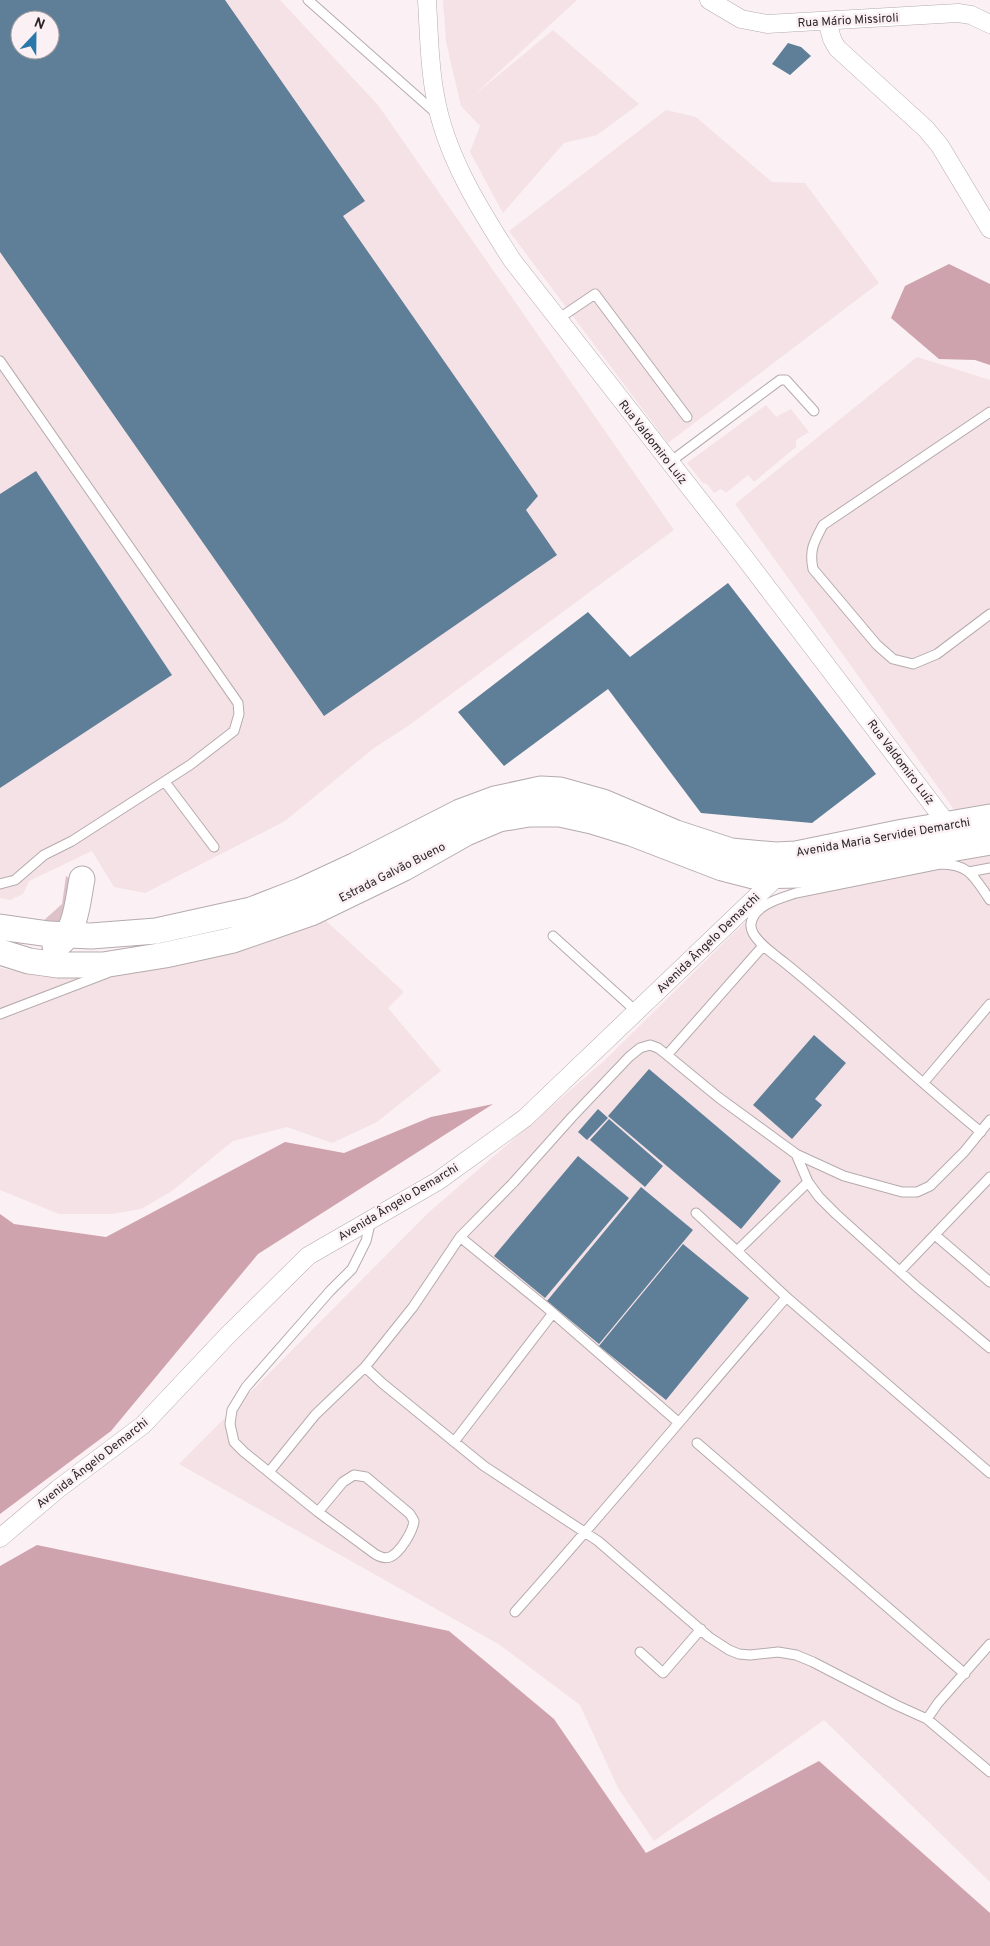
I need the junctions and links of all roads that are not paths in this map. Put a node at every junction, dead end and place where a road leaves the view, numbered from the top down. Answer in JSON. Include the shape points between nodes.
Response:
{"nodes":[{"id":1,"x":308,"y":0,"type":"edge"},
{"id":2,"x":427,"y":0,"type":"edge"},
{"id":3,"x":709,"y":0,"type":"edge"},
{"id":4,"x":827,"y":21,"type":"junction"},
{"id":5,"x":990,"y":24,"type":"edge"},
{"id":6,"x":441,"y":118,"type":"junction"},
{"id":7,"x":990,"y":229,"type":"edge"},
{"id":8,"x":558,"y":319,"type":"junction"},
{"id":9,"x":0,"y":361,"type":"edge"},
{"id":10,"x":814,"y":411,"type":"dead end"},
{"id":11,"x":990,"y":412,"type":"edge"},
{"id":12,"x":687,"y":417,"type":"dead end"},
{"id":13,"x":670,"y":462,"type":"junction"},
{"id":14,"x":990,"y":614,"type":"edge"},
{"id":15,"x":166,"y":782,"type":"junction"},
{"id":16,"x":990,"y":817,"type":"edge"},
{"id":17,"x":948,"y":825,"type":"junction"},
{"id":18,"x":990,"y":842,"type":"edge"},
{"id":19,"x":214,"y":847,"type":"dead end"},
{"id":20,"x":960,"y":847,"type":"junction"},
{"id":21,"x":777,"y":866,"type":"junction"},
{"id":22,"x":990,"y":868,"type":"edge"},
{"id":23,"x":969,"y":872,"type":"junction"},
{"id":24,"x":82,"y":879,"type":"dead end"},
{"id":25,"x":0,"y":884,"type":"edge"},
{"id":26,"x":990,"y":900,"type":"edge"},
{"id":27,"x":0,"y":927,"type":"edge"},
{"id":28,"x":67,"y":935,"type":"junction"},
{"id":29,"x":553,"y":936,"type":"dead end"},
{"id":30,"x":0,"y":937,"type":"edge"},
{"id":31,"x":763,"y":946,"type":"junction"},
{"id":32,"x":0,"y":952,"type":"edge"},
{"id":33,"x":137,"y":959,"type":"junction"},
{"id":34,"x":990,"y":1004,"type":"edge"},
{"id":35,"x":637,"y":1012,"type":"junction"},
{"id":36,"x":0,"y":1014,"type":"edge"},
{"id":37,"x":667,"y":1055,"type":"junction"},
{"id":38,"x":924,"y":1082,"type":"junction"},
{"id":39,"x":990,"y":1120,"type":"edge"},
{"id":40,"x":981,"y":1132,"type":"junction"},
{"id":41,"x":796,"y":1154,"type":"junction"},
{"id":42,"x":990,"y":1178,"type":"edge"},
{"id":43,"x":808,"y":1182,"type":"junction"},
{"id":44,"x":696,"y":1213,"type":"dead end"},
{"id":45,"x":371,"y":1218,"type":"junction"},
{"id":46,"x":934,"y":1235,"type":"junction"},
{"id":47,"x":460,"y":1237,"type":"junction"},
{"id":48,"x":737,"y":1251,"type":"junction"},
{"id":49,"x":900,"y":1272,"type":"junction"},
{"id":50,"x":990,"y":1282,"type":"edge"},
{"id":51,"x":785,"y":1296,"type":"junction"},
{"id":52,"x":553,"y":1313,"type":"junction"},
{"id":53,"x":990,"y":1348,"type":"edge"},
{"id":54,"x":365,"y":1366,"type":"junction"},
{"id":55,"x":678,"y":1422,"type":"junction"},
{"id":56,"x":454,"y":1442,"type":"junction"},
{"id":57,"x":697,"y":1443,"type":"dead end"},
{"id":58,"x":269,"y":1472,"type":"junction"},
{"id":59,"x":990,"y":1473,"type":"edge"},
{"id":60,"x":318,"y":1512,"type":"junction"},
{"id":61,"x":586,"y":1532,"type":"junction"},
{"id":62,"x":0,"y":1538,"type":"edge"},
{"id":63,"x":515,"y":1612,"type":"dead end"},
{"id":64,"x":701,"y":1629,"type":"junction"},
{"id":65,"x":990,"y":1644,"type":"edge"},
{"id":66,"x":640,"y":1652,"type":"dead end"},
{"id":67,"x":965,"y":1674,"type":"junction"},
{"id":68,"x":927,"y":1718,"type":"junction"},
{"id":69,"x":990,"y":1772,"type":"edge"}],
"edges":[{"from":1,"to":6,"type":"lane"},
{"from":2,"to":6,"type":"street","name":"Rua Valdomiro Luíz","via":[[435,96]]},
{"from":3,"to":4,"type":"street","name":"Rua Mário Missiroli","via":[[729,14],[753,22]]},
{"from":4,"to":5,"type":"street","name":"Rua Mário Missiroli","via":[[958,13]]},
{"from":4,"to":7,"type":"street","via":[[837,48],[920,123],[940,146]]},
{"from":6,"to":8,"type":"street","name":"Rua Valdomiro Luíz","via":[[455,158],[479,208],[512,260]]},
{"from":8,"to":12,"type":"lane","via":[[595,294]]},
{"from":8,"to":13,"type":"street","name":"Rua Valdomiro Luíz"},
{"from":9,"to":15,"type":"lane","via":[[238,703],[239,714],[234,731]]},
{"from":10,"to":13,"type":"lane","via":[[786,380],[780,380]]},
{"from":11,"to":14,"type":"lane","via":[[823,524],[810,555],[813,569],[877,645],[893,659],[913,664],[937,654]]},
{"from":13,"to":17,"type":"street","name":"Rua Valdomiro Luíz"},
{"from":15,"to":19,"type":"lane"},
{"from":15,"to":25,"type":"lane","via":[[44,855],[15,880]]},
{"from":16,"to":17,"type":"main road","name":"Avenida Maria Servidei Demarchi"},
{"from":17,"to":20,"type":"street","name":"Rua Valdomiro Luíz"},
{"from":17,"to":21,"type":"main road","name":"Avenida Maria Servidei Demarchi","via":[[796,854]]},
{"from":18,"to":20,"type":"main road","name":"Avenida Maria Servidei Demarchi"},
{"from":20,"to":21,"type":"main road","name":"Avenida Maria Servidei Demarchi","via":[[801,875]]},
{"from":21,"to":28,"type":"main road","name":"Estrada Galvão Bueno","via":[[676,833],[602,802],[560,790],[541,789],[494,799],[460,812],[356,865],[250,910],[156,931]]},
{"from":21,"to":33,"type":"main road","name":"Estrada Galvão Bueno","via":[[753,876],[592,821],[560,814],[529,814],[499,819],[466,833],[404,868],[311,913],[234,940]]},
{"from":21,"to":35,"type":"street","name":"Avenida Ângelo Demarchi"},
{"from":22,"to":23,"type":"lane"},
{"from":23,"to":26,"type":"lane"},
{"from":23,"to":31,"type":"lane","via":[[954,864],[940,864],[775,900],[759,911],[751,924],[753,934]]},
{"from":24,"to":28,"type":"main road","via":[[76,915]]},
{"from":27,"to":28,"type":"main road","name":"Estrada Galvão Bueno"},
{"from":28,"to":30,"type":"main road","via":[[59,944],[48,948],[29,947]]},
{"from":29,"to":35,"type":"lane"},
{"from":31,"to":37,"type":"lane"},
{"from":31,"to":38,"type":"lane"},
{"from":32,"to":33,"type":"main road","name":"Estrada Galvão Bueno","via":[[58,965],[103,965]]},
{"from":33,"to":36,"type":"lane"},
{"from":34,"to":38,"type":"lane"},
{"from":35,"to":45,"type":"street","name":"Avenida Ângelo Demarchi","via":[[525,1118],[438,1181]]},
{"from":37,"to":41,"type":"lane"},
{"from":37,"to":47,"type":"lane","via":[[650,1045],[629,1057]]},
{"from":38,"to":40,"type":"lane"},
{"from":39,"to":40,"type":"lane"},
{"from":40,"to":41,"type":"lane","via":[[930,1186],[917,1192],[902,1192],[844,1176]]},
{"from":41,"to":43,"type":"lane"},
{"from":42,"to":46,"type":"lane"},
{"from":43,"to":48,"type":"lane"},
{"from":43,"to":49,"type":"lane","via":[[836,1214]]},
{"from":44,"to":48,"type":"lane"},
{"from":45,"to":58,"type":"lane","via":[[366,1241],[352,1269],[246,1387],[232,1410],[230,1424],[234,1442]]},
{"from":45,"to":62,"type":"street","name":"Avenida Ângelo Demarchi","via":[[308,1256],[143,1425]]},
{"from":46,"to":49,"type":"lane"},
{"from":46,"to":50,"type":"lane"},
{"from":47,"to":52,"type":"lane"},
{"from":47,"to":54,"type":"lane","via":[[414,1307]]},
{"from":48,"to":51,"type":"lane"},
{"from":49,"to":53,"type":"lane"},
{"from":51,"to":55,"type":"lane"},
{"from":51,"to":59,"type":"lane"},
{"from":52,"to":55,"type":"lane"},
{"from":52,"to":56,"type":"lane"},
{"from":54,"to":56,"type":"lane"},
{"from":54,"to":58,"type":"lane","via":[[315,1415]]},
{"from":55,"to":61,"type":"lane"},
{"from":56,"to":61,"type":"lane","via":[[484,1466]]},
{"from":57,"to":67,"type":"lane"},
{"from":58,"to":60,"type":"lane"},
{"from":60,"to":60,"type":"lane","via":[[381,1558],[394,1554],[412,1531],[414,1521],[366,1476],[354,1475],[343,1482]]},
{"from":61,"to":63,"type":"lane"},
{"from":61,"to":64,"type":"lane"},
{"from":64,"to":66,"type":"lane","via":[[663,1673]]},
{"from":64,"to":68,"type":"lane","via":[[739,1654],[778,1652],[796,1655]]},
{"from":65,"to":67,"type":"lane"},
{"from":67,"to":68,"type":"lane"},
{"from":68,"to":69,"type":"lane"}]}
